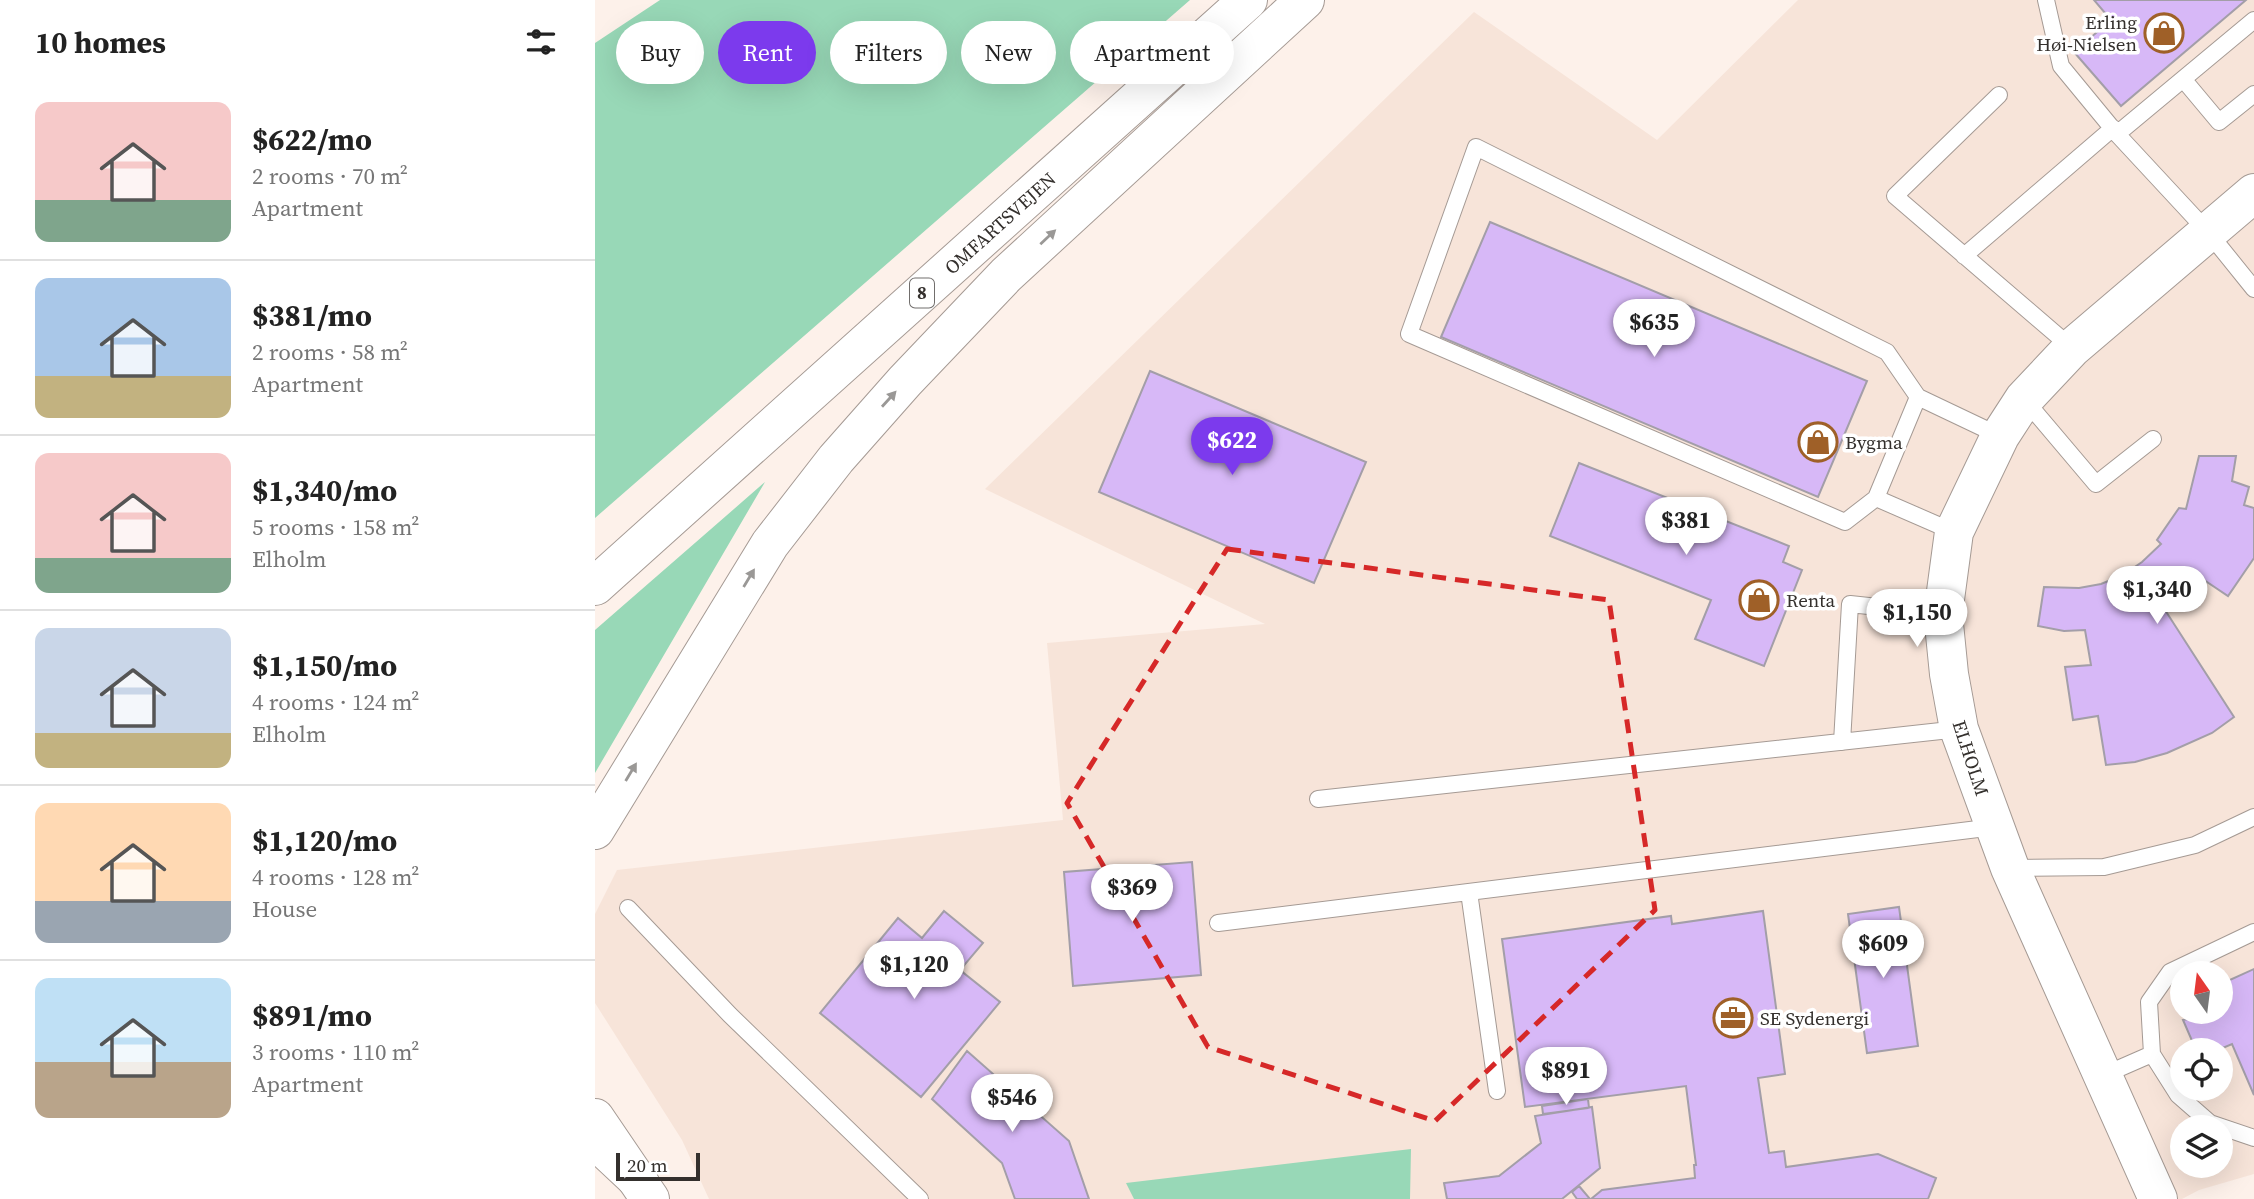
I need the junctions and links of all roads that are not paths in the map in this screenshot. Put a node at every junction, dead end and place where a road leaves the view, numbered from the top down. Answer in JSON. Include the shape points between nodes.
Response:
{"nodes":[{"id":1,"x":1248,"y":0,"type":"edge"},
{"id":2,"x":1305,"y":0,"type":"edge"},
{"id":3,"x":2046,"y":0,"type":"edge"},
{"id":4,"x":2254,"y":20,"type":"edge"},
{"id":5,"x":2183,"y":79,"type":"junction"},
{"id":6,"x":2254,"y":94,"type":"edge"},
{"id":7,"x":1999,"y":95,"type":"dead end"},
{"id":8,"x":2115,"y":131,"type":"junction"},
{"id":9,"x":2254,"y":193,"type":"edge"},
{"id":10,"x":2208,"y":232,"type":"junction"},
{"id":11,"x":1964,"y":256,"type":"junction"},
{"id":12,"x":2254,"y":289,"type":"edge"},
{"id":13,"x":2072,"y":348,"type":"junction"},
{"id":14,"x":1918,"y":397,"type":"junction"},
{"id":15,"x":2024,"y":399,"type":"junction"},
{"id":16,"x":2000,"y":436,"type":"junction"},
{"id":17,"x":2153,"y":439,"type":"dead end"},
{"id":18,"x":1876,"y":498,"type":"junction"},
{"id":19,"x":1954,"y":532,"type":"junction"},
{"id":20,"x":595,"y":586,"type":"edge"},
{"id":21,"x":1943,"y":614,"type":"junction"},
{"id":22,"x":1959,"y":729,"type":"junction"},
{"id":23,"x":1842,"y":742,"type":"junction"},
{"id":24,"x":1318,"y":799,"type":"dead end"},
{"id":25,"x":2254,"y":817,"type":"edge"},
{"id":26,"x":1994,"y":827,"type":"junction"},
{"id":27,"x":595,"y":830,"type":"edge"},
{"id":28,"x":2010,"y":868,"type":"junction"},
{"id":29,"x":1469,"y":892,"type":"junction"},
{"id":30,"x":628,"y":908,"type":"dead end"},
{"id":31,"x":1218,"y":923,"type":"dead end"},
{"id":32,"x":2254,"y":932,"type":"edge"},
{"id":33,"x":2152,"y":1054,"type":"junction"},
{"id":34,"x":2104,"y":1075,"type":"junction"},
{"id":35,"x":1496,"y":1091,"type":"dead end"},
{"id":36,"x":595,"y":1118,"type":"edge"},
{"id":37,"x":2254,"y":1138,"type":"edge"},
{"id":38,"x":595,"y":1140,"type":"edge"},
{"id":39,"x":645,"y":1190,"type":"edge"},
{"id":40,"x":920,"y":1199,"type":"edge"},
{"id":41,"x":2158,"y":1199,"type":"edge"}],
"edges":[{"from":1,"to":20,"type":"main road","name":"OMFARTSVEJEN","number":"8"},
{"from":27,"to":2,"type":"main road","one_way":true,"via":[[770,544],[836,459],[1006,275]]},
{"from":3,"to":8,"type":"lane","via":[[2061,66]]},
{"from":4,"to":5,"type":"lane"},
{"from":5,"to":6,"type":"lane","via":[[2219,122]]},
{"from":5,"to":8,"type":"lane"},
{"from":7,"to":11,"type":"lane","via":[[1895,196]]},
{"from":8,"to":10,"type":"lane"},
{"from":8,"to":11,"type":"lane"},
{"from":9,"to":10,"type":"main road","name":"ELHOLM"},
{"from":10,"to":12,"type":"lane"},
{"from":10,"to":13,"type":"main road","name":"ELHOLM"},
{"from":11,"to":13,"type":"lane"},
{"from":13,"to":15,"type":"main road","name":"ELHOLM"},
{"from":14,"to":16,"type":"lane"},
{"from":14,"to":18,"type":"lane"},
{"from":14,"to":18,"type":"lane","via":[[1887,352],[1476,147],[1409,334],[1845,522]]},
{"from":15,"to":16,"type":"main road","name":"ELHOLM"},
{"from":15,"to":17,"type":"lane","via":[[2096,484]]},
{"from":16,"to":19,"type":"main road","name":"ELHOLM"},
{"from":18,"to":19,"type":"lane"},
{"from":19,"to":21,"type":"main road","name":"ELHOLM"},
{"from":21,"to":22,"type":"main road","name":"ELHOLM"},
{"from":21,"to":23,"type":"lane","via":[[1850,604]]},
{"from":22,"to":23,"type":"lane"},
{"from":22,"to":26,"type":"main road","name":"ELHOLM"},
{"from":23,"to":24,"type":"lane"},
{"from":25,"to":28,"type":"lane","via":[[2195,845],[2104,867]]},
{"from":26,"to":28,"type":"main road","name":"ELHOLM"},
{"from":26,"to":29,"type":"lane"},
{"from":28,"to":34,"type":"main road","name":"ELHOLM"},
{"from":29,"to":31,"type":"lane"},
{"from":29,"to":35,"type":"lane"},
{"from":30,"to":40,"type":"lane","via":[[730,1015]]},
{"from":32,"to":33,"type":"lane","via":[[2170,972],[2149,1002]]},
{"from":33,"to":34,"type":"lane"},
{"from":33,"to":37,"type":"lane","via":[[2178,1095],[2210,1123]]},
{"from":34,"to":41,"type":"main road","name":"ELHOLM"},
{"from":36,"to":39,"type":"main road"},
{"from":38,"to":39,"type":"main road"}]}
